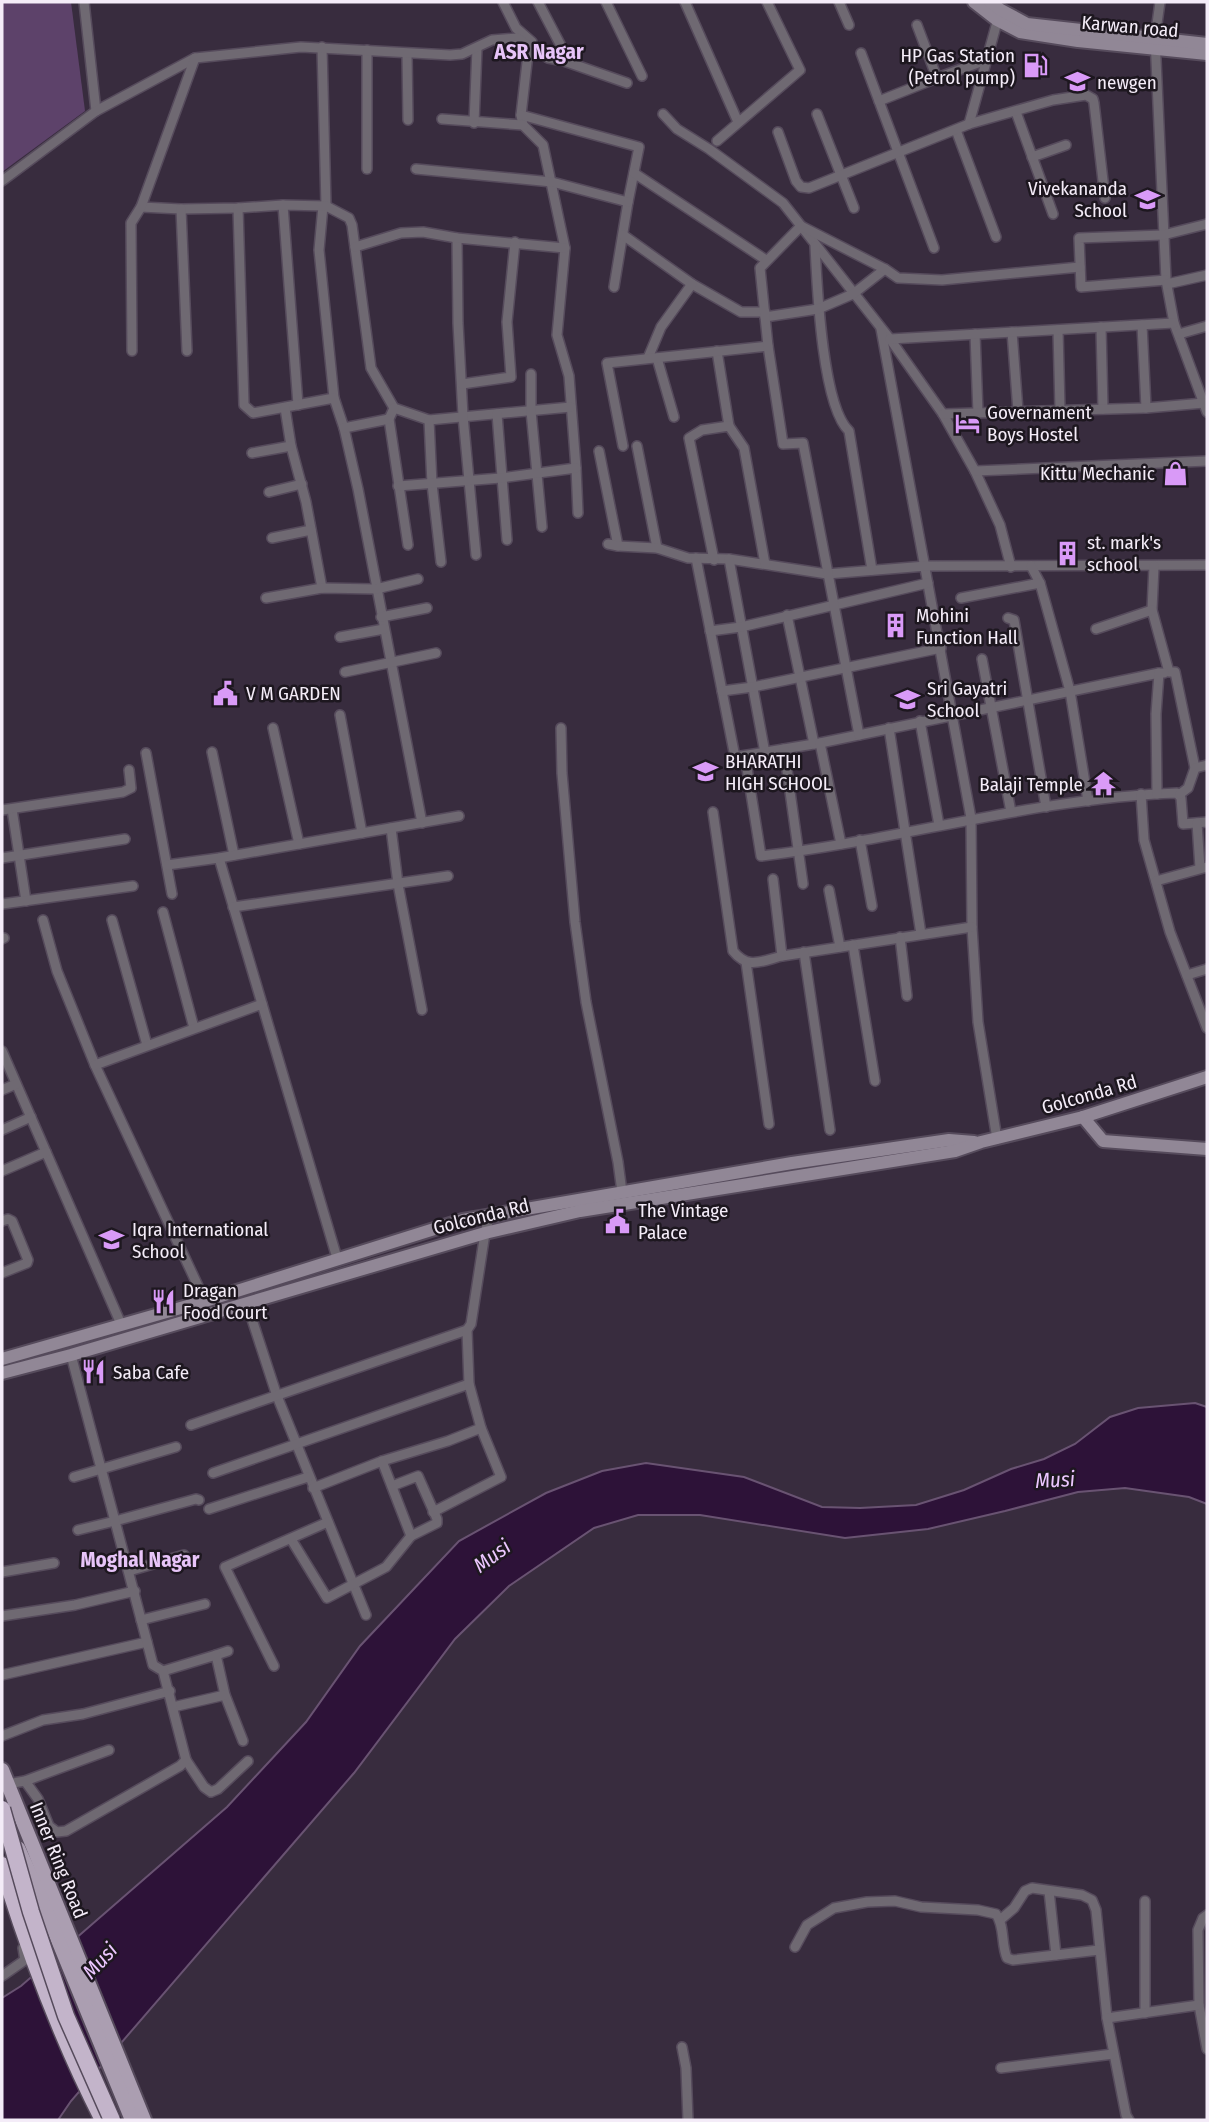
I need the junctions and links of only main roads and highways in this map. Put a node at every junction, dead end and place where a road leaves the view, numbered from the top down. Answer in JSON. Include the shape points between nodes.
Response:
{"nodes":[{"id":1,"x":974,"y":2,"type":"edge"},
{"id":2,"x":990,"y":2,"type":"edge"},
{"id":3,"x":999,"y":15,"type":"junction"},
{"id":4,"x":1156,"y":43,"type":"junction"},
{"id":5,"x":1207,"y":44,"type":"edge"},
{"id":6,"x":1207,"y":54,"type":"edge"},
{"id":7,"x":1203,"y":1079,"type":"edge"},
{"id":8,"x":1207,"y":1092,"type":"edge"},
{"id":9,"x":1083,"y":1117,"type":"junction"},
{"id":10,"x":981,"y":1142,"type":"junction"},
{"id":11,"x":1207,"y":1149,"type":"edge"},
{"id":12,"x":2,"y":1359,"type":"edge"},
{"id":13,"x":2,"y":1373,"type":"edge"},
{"id":14,"x":4,"y":1777,"type":"edge"},
{"id":15,"x":2,"y":1809,"type":"edge"},
{"id":16,"x":2,"y":1816,"type":"edge"},
{"id":17,"x":2,"y":1865,"type":"edge"},
{"id":18,"x":132,"y":2110,"type":"edge"},
{"id":19,"x":103,"y":2120,"type":"edge"},
{"id":20,"x":112,"y":2120,"type":"edge"},
{"id":21,"x":144,"y":2120,"type":"edge"}],
"edges":[{"from":1,"to":3,"type":"main road","name":"Karwan road"},
{"from":2,"to":3,"type":"main road","name":"Karwan road"},
{"from":3,"to":4,"type":"main road","name":"Karwan road","via":[[1020,32],[1078,41]]},
{"from":4,"to":5,"type":"main road","name":"Karwan road"},
{"from":4,"to":6,"type":"main road","name":"Karwan road"},
{"from":7,"to":8,"type":"main road"},
{"from":7,"to":9,"type":"main road","name":"Golconda Rd"},
{"from":9,"to":10,"type":"main road","name":"Golconda Rd"},
{"from":9,"to":11,"type":"main road","via":[[1103,1141]]},
{"from":10,"to":12,"type":"main road","name":"Golconda Rd","via":[[948,1140],[792,1163],[463,1220]]},
{"from":10,"to":13,"type":"main road","name":"Golconda Rd","via":[[955,1151],[580,1211],[485,1233]]},
{"from":14,"to":18,"type":"main road","name":"Inner Ring Road"},
{"from":15,"to":20,"type":"highway","bridge":true,"via":[[66,2016]]},
{"from":16,"to":18,"type":"main road","name":"Inner Ring Road"},
{"from":17,"to":19,"type":"highway","via":[[37,1970]]},
{"from":18,"to":21,"type":"main road","name":"Inner Ring Road"}]}
